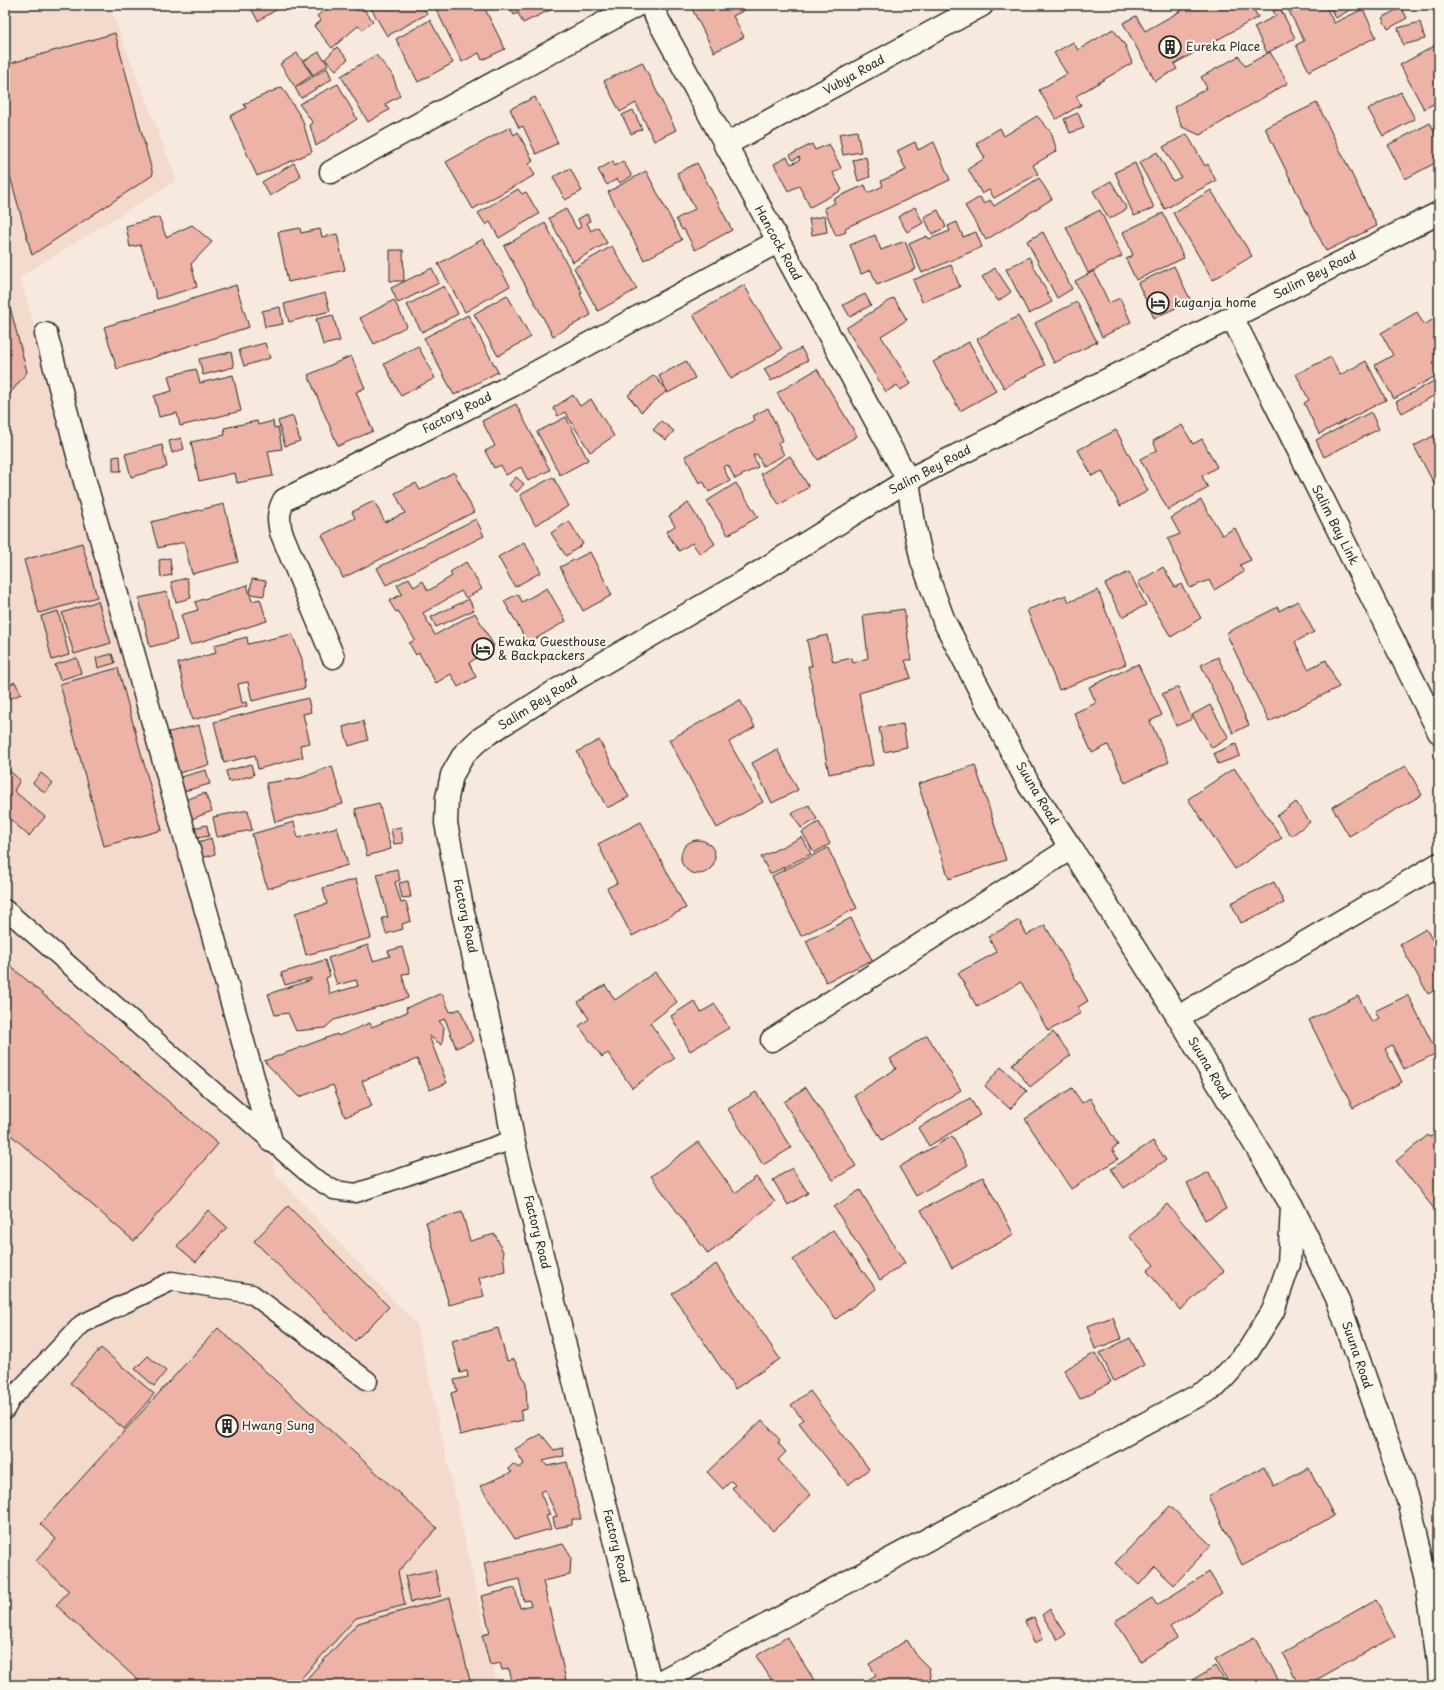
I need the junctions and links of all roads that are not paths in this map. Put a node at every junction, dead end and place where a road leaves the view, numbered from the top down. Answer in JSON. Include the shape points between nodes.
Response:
{"nodes":[{"id":1,"x":637,"y":5,"type":"edge"},
{"id":2,"x":650,"y":5,"type":"edge"},
{"id":3,"x":982,"y":5,"type":"edge"},
{"id":4,"x":725,"y":145,"type":"junction"},
{"id":5,"x":330,"y":172,"type":"dead end"},
{"id":6,"x":1439,"y":213,"type":"edge"},
{"id":7,"x":777,"y":242,"type":"junction"},
{"id":8,"x":1232,"y":317,"type":"junction"},
{"id":9,"x":46,"y":334,"type":"dead end"},
{"id":10,"x":908,"y":480,"type":"junction"},
{"id":11,"x":333,"y":656,"type":"dead end"},
{"id":12,"x":1439,"y":732,"type":"edge"},
{"id":13,"x":452,"y":775,"type":"joint"},
{"id":14,"x":1071,"y":848,"type":"junction"},
{"id":15,"x":1439,"y":864,"type":"edge"},
{"id":16,"x":5,"y":909,"type":"edge"},
{"id":17,"x":1178,"y":1017,"type":"junction"},
{"id":18,"x":772,"y":1040,"type":"dead end"},
{"id":19,"x":271,"y":1140,"type":"junction"},
{"id":20,"x":514,"y":1140,"type":"junction"},
{"id":21,"x":1292,"y":1206,"type":"junction"},
{"id":22,"x":368,"y":1381,"type":"dead end"},
{"id":23,"x":5,"y":1410,"type":"edge"},
{"id":24,"x":651,"y":1685,"type":"edge"},
{"id":25,"x":654,"y":1685,"type":"edge"},
{"id":26,"x":1439,"y":1685,"type":"edge"}],
"edges":[{"from":1,"to":5,"type":"street"},
{"from":2,"to":4,"type":"street","name":"Hancock Road"},
{"from":3,"to":4,"type":"street","name":"Vubya Road"},
{"from":4,"to":7,"type":"street","name":"Hancock Road"},
{"from":6,"to":8,"type":"street","name":"Salim Bey Road"},
{"from":7,"to":10,"type":"street","name":"Hancock Road"},
{"from":7,"to":11,"type":"street","name":"Factory Road","via":[[511,386],[284,500],[279,509],[281,532]]},
{"from":8,"to":10,"type":"street","name":"Salim Bey Road"},
{"from":8,"to":12,"type":"street","name":"Salim Bay Link"},
{"from":9,"to":19,"type":"street","via":[[86,486]]},
{"from":10,"to":13,"type":"street","name":"Salim Bey Road","via":[[745,581],[557,690],[480,739],[464,754]]},
{"from":10,"to":14,"type":"street","name":"Suuna Road","via":[[922,561],[944,621],[1029,784]]},
{"from":13,"to":20,"type":"street","name":"Factory Road","via":[[447,798],[446,823],[463,912],[502,1077]]},
{"from":14,"to":17,"type":"street","name":"Suuna Road"},
{"from":14,"to":18,"type":"street"},
{"from":15,"to":17,"type":"street"},
{"from":16,"to":19,"type":"lane"},
{"from":17,"to":21,"type":"street","name":"Suuna Road"},
{"from":19,"to":20,"type":"lane","via":[[311,1176],[334,1190],[356,1193]]},
{"from":20,"to":24,"type":"street","name":"Factory Road"},
{"from":21,"to":25,"type":"street","via":[[1288,1264],[1273,1311],[1248,1351],[1216,1386]]},
{"from":21,"to":26,"type":"street","name":"Suuna Road","via":[[1338,1298],[1408,1500],[1426,1576]]},
{"from":22,"to":23,"type":"lane","via":[[252,1294],[172,1281],[82,1324],[11,1399]]}]}
